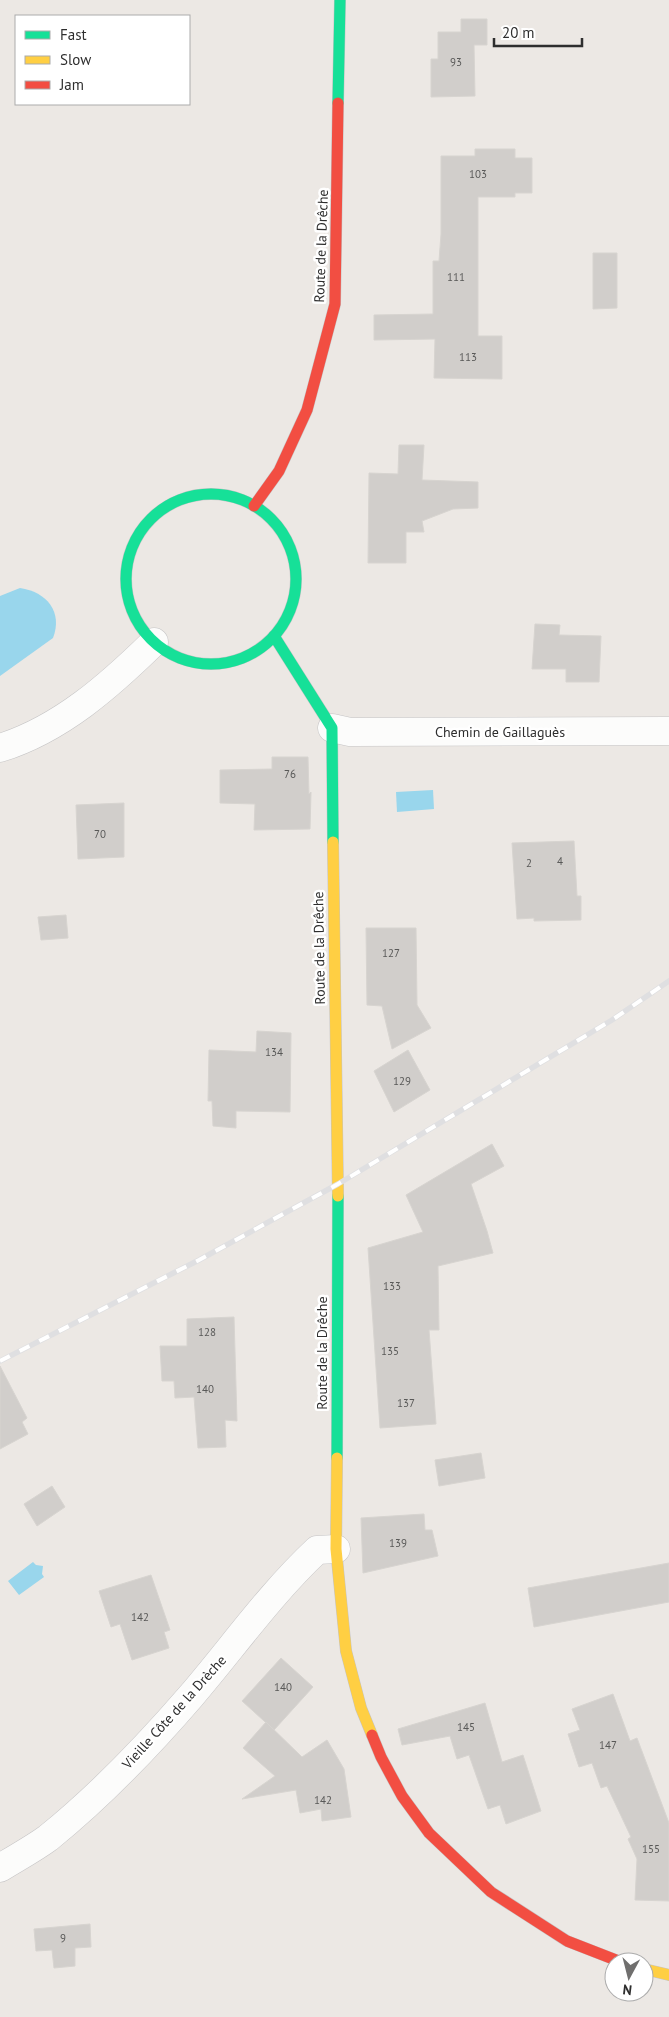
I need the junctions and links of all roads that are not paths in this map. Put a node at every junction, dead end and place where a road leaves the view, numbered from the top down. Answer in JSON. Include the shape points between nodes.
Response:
{"nodes":[{"id":1,"x":340,"y":0,"type":"edge"},
{"id":2,"x":254,"y":506,"type":"junction"},
{"id":3,"x":274,"y":636,"type":"junction"},
{"id":4,"x":154,"y":642,"type":"junction"},
{"id":5,"x":332,"y":728,"type":"junction"},
{"id":6,"x":669,"y":731,"type":"edge"},
{"id":7,"x":0,"y":748,"type":"edge"},
{"id":8,"x":336,"y":1549,"type":"junction"},
{"id":9,"x":0,"y":1868,"type":"edge"},
{"id":10,"x":604,"y":1955,"type":"edge"},
{"id":11,"x":654,"y":1971,"type":"edge"},
{"id":12,"x":669,"y":1975,"type":"edge"}],
"edges":[{"from":1,"to":2,"type":"street","name":"Route de la Drêche","via":[[335,304],[307,410],[279,472]]},
{"from":2,"to":3,"type":"street","via":[[267,515],[287,542],[296,574],[291,607]]},
{"from":2,"to":4,"type":"street","via":[[238,498],[204,494],[172,503],[145,525],[129,554],[126,586],[135,616]]},
{"from":3,"to":4,"type":"street","via":[[247,656],[215,663],[182,658]]},
{"from":3,"to":5,"type":"street"},
{"from":4,"to":7,"type":"street","via":[[83,706],[20,742]]},
{"from":5,"to":6,"type":"street","name":"Chemin de Gaillaguès","via":[[350,732]]},
{"from":5,"to":8,"type":"street","name":"Route de la Drêche","via":[[338,1184]]},
{"from":8,"to":9,"type":"street","name":"Vieille Côte de la Drèche","via":[[318,1550],[290,1576],[191,1696],[94,1798],[46,1839]]},
{"from":8,"to":10,"type":"street","name":"Route de la Drêche","via":[[346,1652],[361,1708],[381,1757],[402,1796],[430,1833],[491,1892],[567,1941]]},
{"from":11,"to":12,"type":"street"}]}
